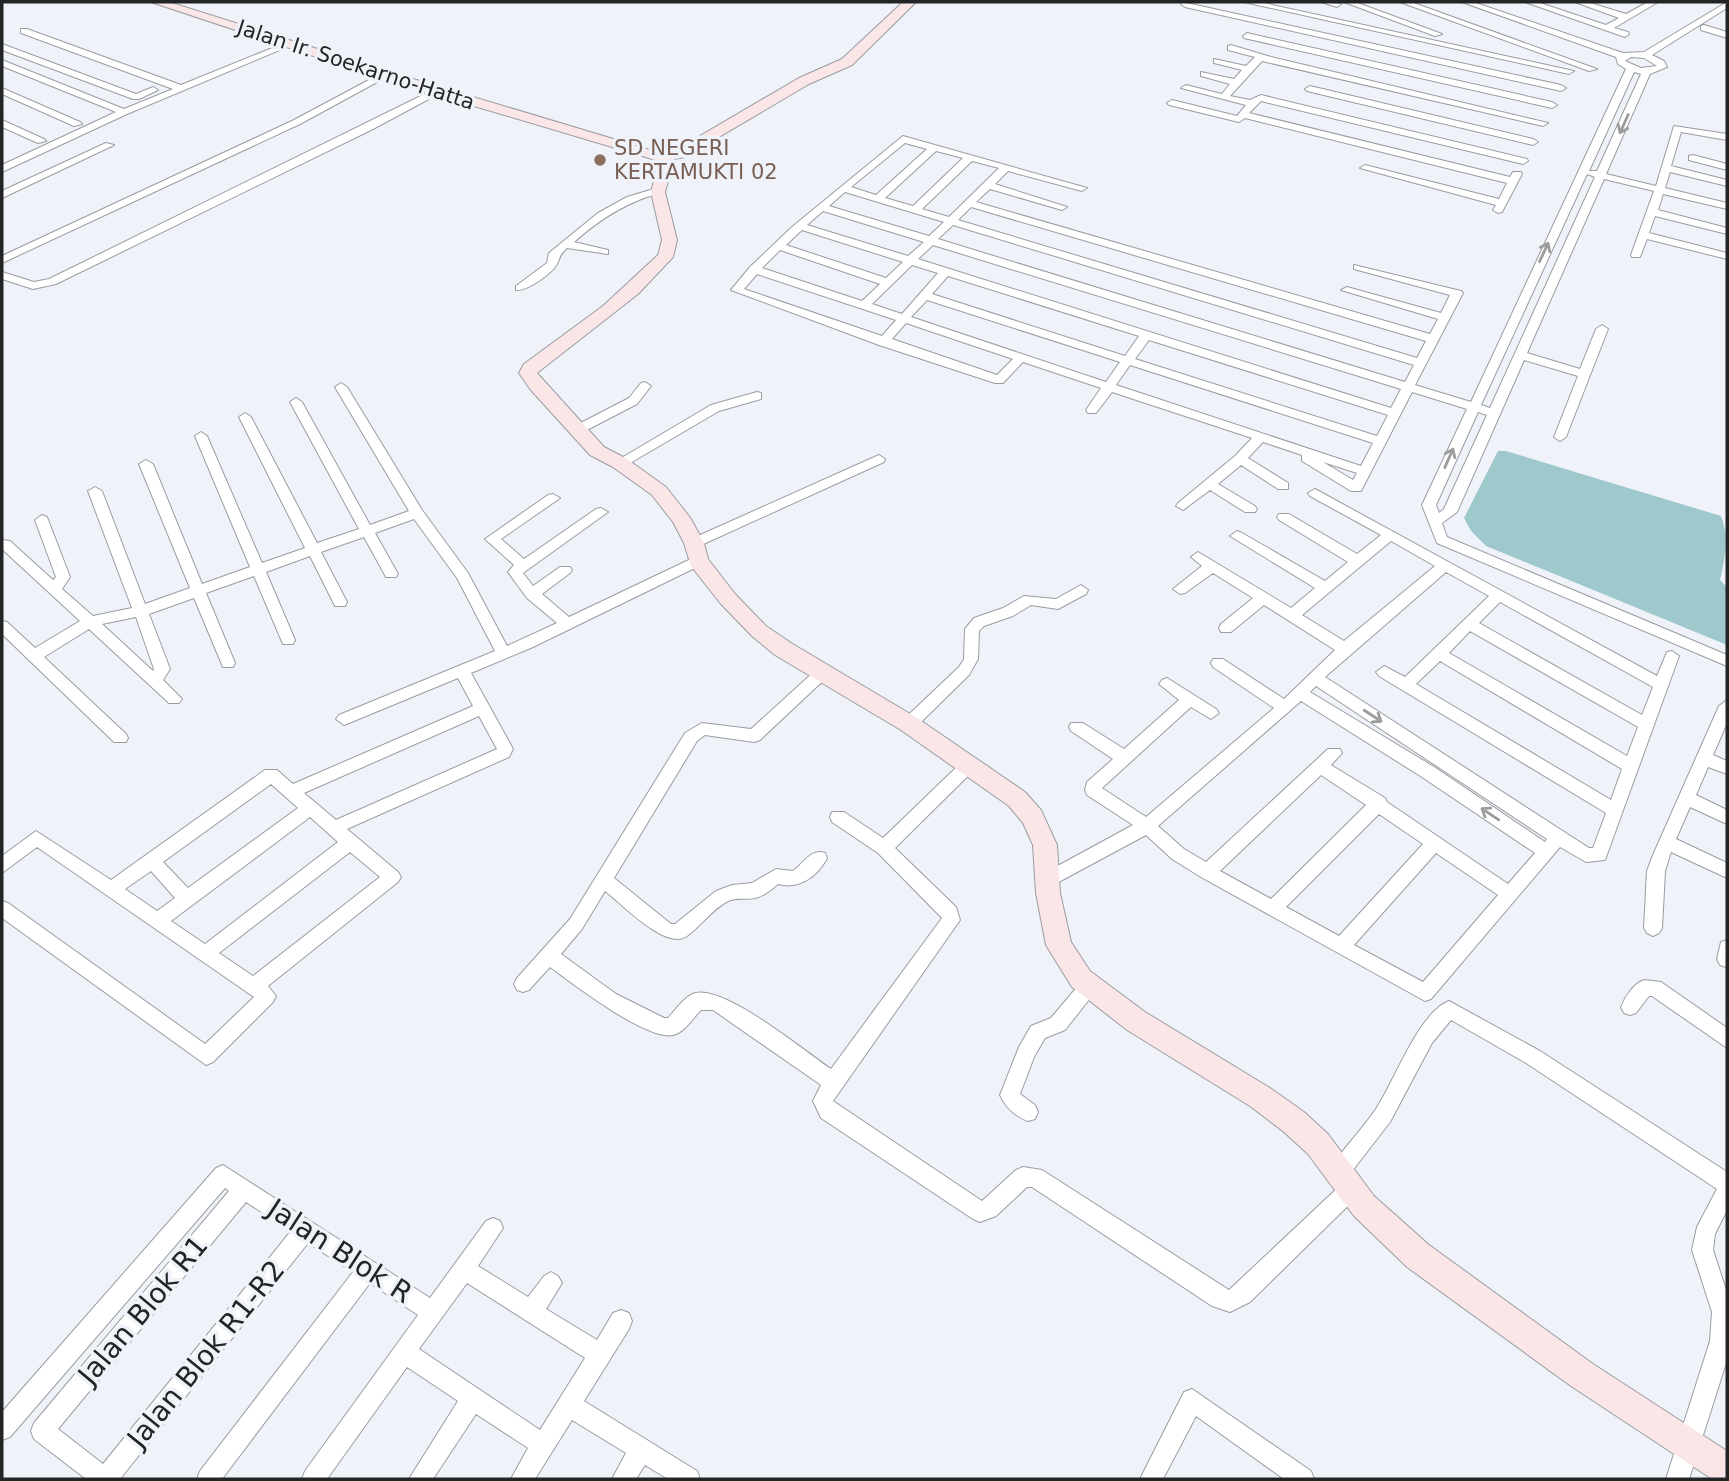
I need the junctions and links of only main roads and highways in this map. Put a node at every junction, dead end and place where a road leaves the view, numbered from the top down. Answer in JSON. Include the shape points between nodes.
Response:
{"nodes":[{"id":1,"x":157,"y":2,"type":"edge"},
{"id":2,"x":910,"y":2,"type":"edge"},
{"id":3,"x":696,"y":552,"type":"road end"},
{"id":4,"x":1727,"y":1470,"type":"edge"}],
"edges":[{"from":1,"to":2,"type":"main road","name":"Jalan Ir. Soekarno-Hatta","via":[[562,130],[668,157],[847,62]]},
{"from":3,"to":4,"type":"main road","via":[[728,599],[759,631],[909,724],[1017,799],[1033,817],[1045,845],[1059,945],[1081,979],[1136,1021],[1294,1122],[1318,1144],[1364,1206],[1427,1262],[1582,1375]]}]}
